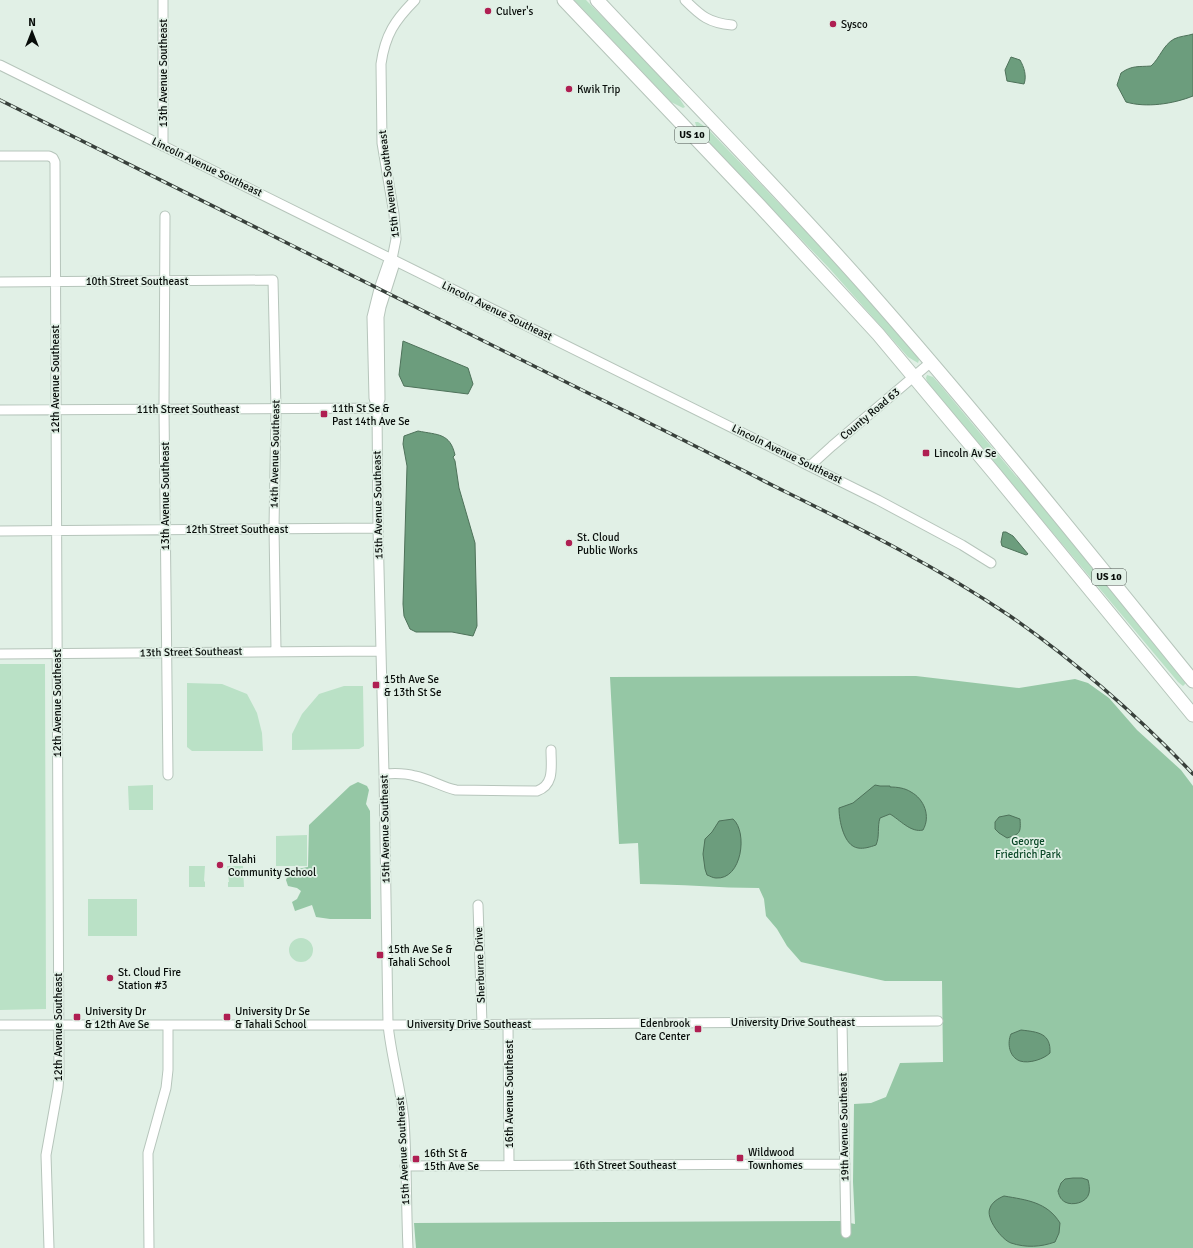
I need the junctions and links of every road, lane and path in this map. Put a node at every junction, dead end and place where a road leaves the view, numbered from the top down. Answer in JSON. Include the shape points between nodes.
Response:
{"nodes":[{"id":1,"x":163,"y":0,"type":"edge"},
{"id":2,"x":416,"y":0,"type":"edge"},
{"id":3,"x":564,"y":0,"type":"edge"},
{"id":4,"x":597,"y":0,"type":"edge"},
{"id":5,"x":685,"y":0,"type":"edge"},
{"id":6,"x":732,"y":25,"type":"dead end"},
{"id":7,"x":0,"y":65,"type":"edge"},
{"id":8,"x":163,"y":146,"type":"junction"},
{"id":9,"x":0,"y":156,"type":"edge"},
{"id":10,"x":165,"y":216,"type":"dead end"},
{"id":11,"x":392,"y":259,"type":"junction"},
{"id":12,"x":273,"y":280,"type":"joint"},
{"id":13,"x":165,"y":281,"type":"junction"},
{"id":14,"x":0,"y":282,"type":"edge"},
{"id":15,"x":56,"y":282,"type":"junction"},
{"id":16,"x":931,"y":362,"type":"junction"},
{"id":17,"x":914,"y":377,"type":"junction"},
{"id":18,"x":276,"y":408,"type":"junction"},
{"id":19,"x":377,"y":408,"type":"junction"},
{"id":20,"x":164,"y":409,"type":"junction"},
{"id":21,"x":0,"y":410,"type":"edge"},
{"id":22,"x":55,"y":410,"type":"junction"},
{"id":23,"x":810,"y":466,"type":"junction"},
{"id":24,"x":274,"y":528,"type":"junction"},
{"id":25,"x":378,"y":528,"type":"junction"},
{"id":26,"x":165,"y":529,"type":"junction"},
{"id":27,"x":56,"y":530,"type":"junction"},
{"id":28,"x":0,"y":531,"type":"edge"},
{"id":29,"x":991,"y":563,"type":"dead end"},
{"id":30,"x":276,"y":651,"type":"junction"},
{"id":31,"x":381,"y":651,"type":"junction"},
{"id":32,"x":57,"y":653,"type":"junction"},
{"id":33,"x":166,"y":653,"type":"junction"},
{"id":34,"x":0,"y":654,"type":"edge"},
{"id":35,"x":1193,"y":681,"type":"edge"},
{"id":36,"x":1193,"y":715,"type":"edge"},
{"id":37,"x":551,"y":750,"type":"dead end"},
{"id":38,"x":384,"y":774,"type":"junction"},
{"id":39,"x":168,"y":775,"type":"dead end"},
{"id":40,"x":478,"y":905,"type":"dead end"},
{"id":41,"x":938,"y":1021,"type":"dead end"},
{"id":42,"x":842,"y":1022,"type":"junction"},
{"id":43,"x":168,"y":1024,"type":"junction"},
{"id":44,"x":388,"y":1024,"type":"junction"},
{"id":45,"x":482,"y":1024,"type":"junction"},
{"id":46,"x":508,"y":1024,"type":"junction"},
{"id":47,"x":0,"y":1025,"type":"edge"},
{"id":48,"x":58,"y":1025,"type":"junction"},
{"id":49,"x":845,"y":1164,"type":"junction"},
{"id":50,"x":509,"y":1165,"type":"junction"},
{"id":51,"x":405,"y":1166,"type":"junction"},
{"id":52,"x":846,"y":1233,"type":"dead end"},
{"id":53,"x":49,"y":1248,"type":"edge"},
{"id":54,"x":149,"y":1248,"type":"edge"},
{"id":55,"x":408,"y":1248,"type":"edge"}],
"edges":[{"from":1,"to":8,"type":"street","name":"13th Avenue Southeast"},
{"from":2,"to":11,"type":"street","name":"15th Avenue Southeast","via":[[396,21],[388,34],[381,64],[382,144],[396,239]]},
{"from":3,"to":17,"type":"highway","number":"US 10","via":[[819,270]]},
{"from":4,"to":16,"type":"highway","number":"US 10","via":[[794,209]]},
{"from":5,"to":6,"type":"street","via":[[717,24]]},
{"from":7,"to":8,"type":"street","name":"Lincoln Avenue Southeast"},
{"from":8,"to":11,"type":"street","name":"Lincoln Avenue Southeast"},
{"from":9,"to":15,"type":"street","name":"12th Avenue Southeast","via":[[48,156],[55,162]]},
{"from":10,"to":13,"type":"street","name":"13th Avenue Southeast"},
{"from":11,"to":19,"type":"street","name":"15th Avenue Southeast","via":[[394,266],[379,317],[380,399]]},
{"from":11,"to":23,"type":"street","name":"Lincoln Avenue Southeast"},
{"from":12,"to":13,"type":"street","name":"10th Street Southeast"},
{"from":12,"to":18,"type":"street","name":"14th Avenue Southeast"},
{"from":13,"to":15,"type":"street","name":"10th Street Southeast"},
{"from":13,"to":20,"type":"street","name":"13th Avenue Southeast"},
{"from":14,"to":15,"type":"street","name":"10th Street Southeast"},
{"from":15,"to":22,"type":"street","name":"12th Avenue Southeast"},
{"from":16,"to":17,"type":"street","name":"County Road 63"},
{"from":16,"to":35,"type":"highway","number":"US 10"},
{"from":17,"to":23,"type":"street","name":"County Road 63"},
{"from":17,"to":36,"type":"highway","number":"US 10"},
{"from":18,"to":19,"type":"street","name":"11th Street Southeast"},
{"from":18,"to":20,"type":"street","name":"11th Street Southeast"},
{"from":18,"to":24,"type":"street","name":"14th Avenue Southeast"},
{"from":19,"to":25,"type":"street","name":"15th Avenue Southeast"},
{"from":20,"to":22,"type":"street","name":"11th Street Southeast"},
{"from":20,"to":26,"type":"street","name":"13th Avenue Southeast"},
{"from":21,"to":22,"type":"street","name":"11th Street Southeast"},
{"from":22,"to":27,"type":"street","name":"12th Avenue Southeast"},
{"from":23,"to":29,"type":"street","name":"Lincoln Avenue Southeast","via":[[908,515]]},
{"from":24,"to":25,"type":"street","name":"12th Street Southeast"},
{"from":24,"to":26,"type":"street","name":"12th Street Southeast"},
{"from":24,"to":30,"type":"street","name":"14th Avenue Southeast"},
{"from":25,"to":31,"type":"street","name":"15th Avenue Southeast"},
{"from":26,"to":27,"type":"street","name":"12th Street Southeast"},
{"from":26,"to":33,"type":"street","name":"13th Avenue Southeast"},
{"from":27,"to":28,"type":"street","name":"12th Street Southeast"},
{"from":27,"to":32,"type":"street","name":"12th Avenue Southeast"},
{"from":30,"to":31,"type":"street","name":"13th Street Southeast"},
{"from":30,"to":33,"type":"street","name":"13th Street Southeast"},
{"from":31,"to":38,"type":"street","name":"15th Avenue Southeast"},
{"from":32,"to":33,"type":"street","name":"13th Street Southeast"},
{"from":32,"to":34,"type":"street","name":"13th Street Southeast"},
{"from":32,"to":48,"type":"street","name":"12th Avenue Southeast"},
{"from":33,"to":39,"type":"street","name":"13th Avenue Southeast"},
{"from":37,"to":38,"type":"street","via":[[551,779],[546,786],[537,791],[456,790],[417,776]]},
{"from":38,"to":44,"type":"street","name":"15th Avenue Southeast"},
{"from":40,"to":45,"type":"street","name":"Sherburne Drive"},
{"from":41,"to":42,"type":"street","name":"University Drive Southeast"},
{"from":42,"to":46,"type":"street","name":"University Drive Southeast"},
{"from":42,"to":49,"type":"street","name":"19th Avenue Southeast"},
{"from":43,"to":44,"type":"street","name":"University Drive Southeast"},
{"from":43,"to":48,"type":"street","name":"University Drive Southeast"},
{"from":43,"to":54,"type":"street","via":[[166,1088],[148,1153]]},
{"from":44,"to":45,"type":"street","name":"University Drive Southeast"},
{"from":44,"to":51,"type":"street","name":"15th Avenue Southeast","via":[[402,1108]]},
{"from":45,"to":46,"type":"street","name":"University Drive Southeast"},
{"from":46,"to":50,"type":"street","name":"16th Avenue Southeast"},
{"from":47,"to":48,"type":"street","name":"University Drive Southeast"},
{"from":48,"to":53,"type":"street","name":"12th Avenue Southeast","via":[[58,1088],[46,1155]]},
{"from":49,"to":50,"type":"street","name":"16th Street Southeast"},
{"from":49,"to":52,"type":"street","name":"19th Avenue Southeast"},
{"from":50,"to":51,"type":"street","name":"16th Street Southeast"},
{"from":51,"to":55,"type":"street","name":"15th Avenue Southeast"}]}
